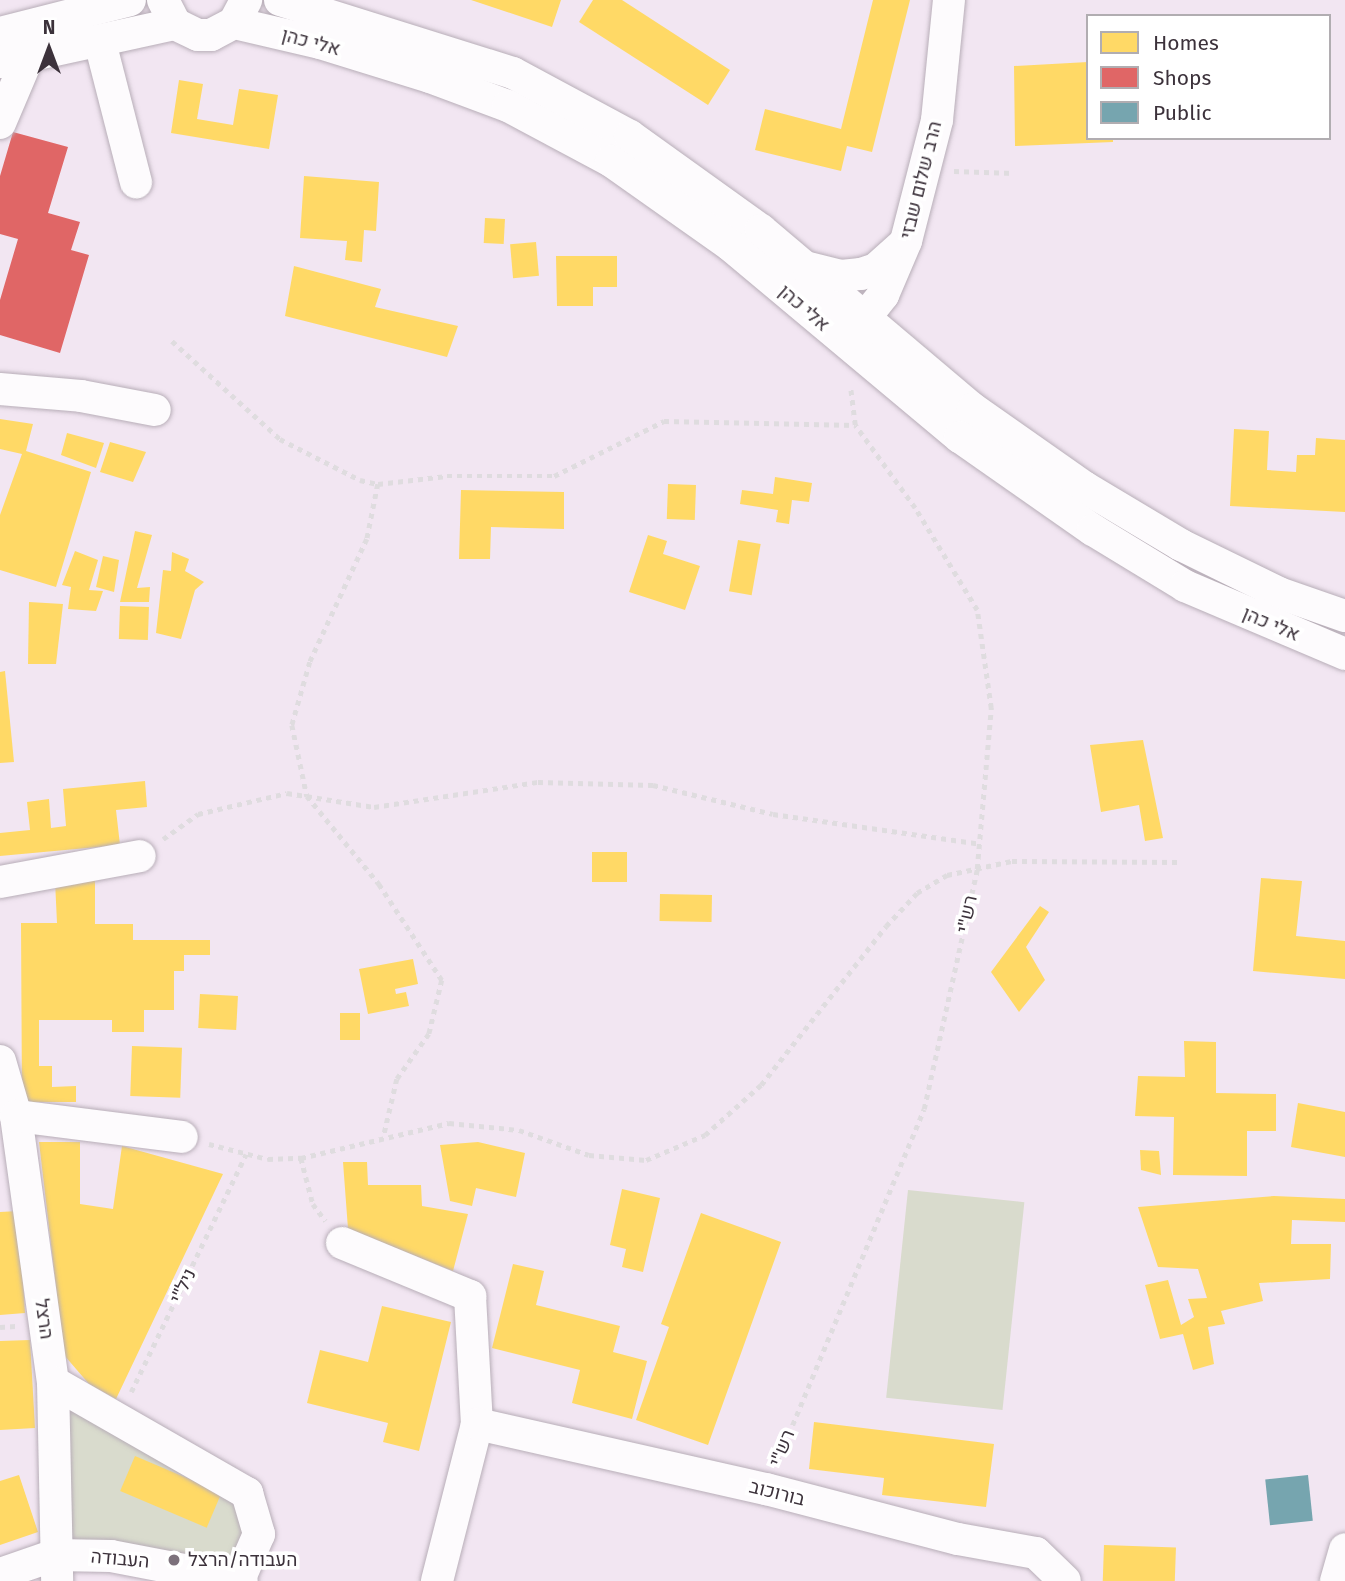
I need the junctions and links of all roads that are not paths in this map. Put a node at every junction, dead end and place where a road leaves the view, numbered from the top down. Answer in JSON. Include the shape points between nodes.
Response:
{"nodes":[{"id":1,"x":130,"y":0,"type":"edge"},
{"id":2,"x":280,"y":0,"type":"edge"},
{"id":3,"x":949,"y":0,"type":"edge"},
{"id":4,"x":169,"y":12,"type":"edge"},
{"id":5,"x":240,"y":12,"type":"edge"},
{"id":6,"x":0,"y":33,"type":"edge"},
{"id":7,"x":100,"y":42,"type":"junction"},
{"id":8,"x":14,"y":60,"type":"edge"},
{"id":9,"x":0,"y":123,"type":"edge"},
{"id":10,"x":136,"y":182,"type":"dead end"},
{"id":11,"x":906,"y":242,"type":"junction"},
{"id":12,"x":804,"y":267,"type":"junction"},
{"id":13,"x":866,"y":318,"type":"junction"},
{"id":14,"x":845,"y":343,"type":"junction"},
{"id":15,"x":0,"y":388,"type":"edge"},
{"id":16,"x":155,"y":410,"type":"dead end"},
{"id":17,"x":1345,"y":616,"type":"edge"},
{"id":18,"x":1345,"y":654,"type":"edge"},
{"id":19,"x":140,"y":856,"type":"road end"},
{"id":20,"x":0,"y":882,"type":"edge"},
{"id":21,"x":0,"y":1061,"type":"edge"},
{"id":22,"x":16,"y":1116,"type":"junction"},
{"id":23,"x":182,"y":1137,"type":"road end"},
{"id":24,"x":342,"y":1242,"type":"road end"},
{"id":25,"x":53,"y":1382,"type":"junction"},
{"id":26,"x":477,"y":1424,"type":"junction"},
{"id":27,"x":1345,"y":1549,"type":"edge"},
{"id":28,"x":56,"y":1568,"type":"edge"},
{"id":29,"x":0,"y":1574,"type":"edge"},
{"id":30,"x":240,"y":1581,"type":"edge"},
{"id":31,"x":437,"y":1581,"type":"edge"},
{"id":32,"x":1065,"y":1581,"type":"edge"},
{"id":33,"x":1336,"y":1581,"type":"edge"}],
"edges":[{"from":1,"to":6,"type":"street"},
{"from":2,"to":12,"type":"street","name":"אלי כהן","via":[[513,73],[630,135]]},
{"from":3,"to":11,"type":"street","name":"הרב שלום שבזי","via":[[937,120]]},
{"from":4,"to":5,"type":"street","via":[[186,31],[211,35]]},
{"from":4,"to":7,"type":"street"},
{"from":5,"to":14,"type":"street","name":"אלי כהן","via":[[508,106],[611,161],[698,222]]},
{"from":7,"to":8,"type":"street"},
{"from":7,"to":10,"type":"street"},
{"from":8,"to":9,"type":"street"},
{"from":11,"to":12,"type":"street","via":[[887,261],[861,274],[841,276]]},
{"from":11,"to":13,"type":"street","name":"הרב שלום שבזי","via":[[883,295]]},
{"from":12,"to":13,"type":"street","name":"אלי כהן"},
{"from":13,"to":14,"type":"street","name":"הרב שלום שבזי"},
{"from":13,"to":17,"type":"street","name":"אלי כהן","via":[[973,409],[1084,487],[1194,551],[1279,593]]},
{"from":14,"to":18,"type":"street","name":"אלי כהן","via":[[960,437],[1093,530],[1185,586]]},
{"from":15,"to":16,"type":"street"},
{"from":19,"to":20,"type":"street"},
{"from":21,"to":22,"type":"street","name":"הרצל"},
{"from":22,"to":23,"type":"street"},
{"from":22,"to":25,"type":"street","name":"הרצל"},
{"from":24,"to":26,"type":"street","via":[[470,1296]]},
{"from":25,"to":28,"type":"street","name":"הרצל"},
{"from":25,"to":30,"type":"street","via":[[247,1493],[259,1534]]},
{"from":26,"to":31,"type":"street"},
{"from":26,"to":32,"type":"street","name":"בורוכוב","via":[[766,1489],[957,1539],[1036,1553]]},
{"from":27,"to":33,"type":"street"},
{"from":28,"to":29,"type":"street","name":"העבודה"},
{"from":28,"to":30,"type":"street","name":"העבודה","via":[[111,1556]]}]}
